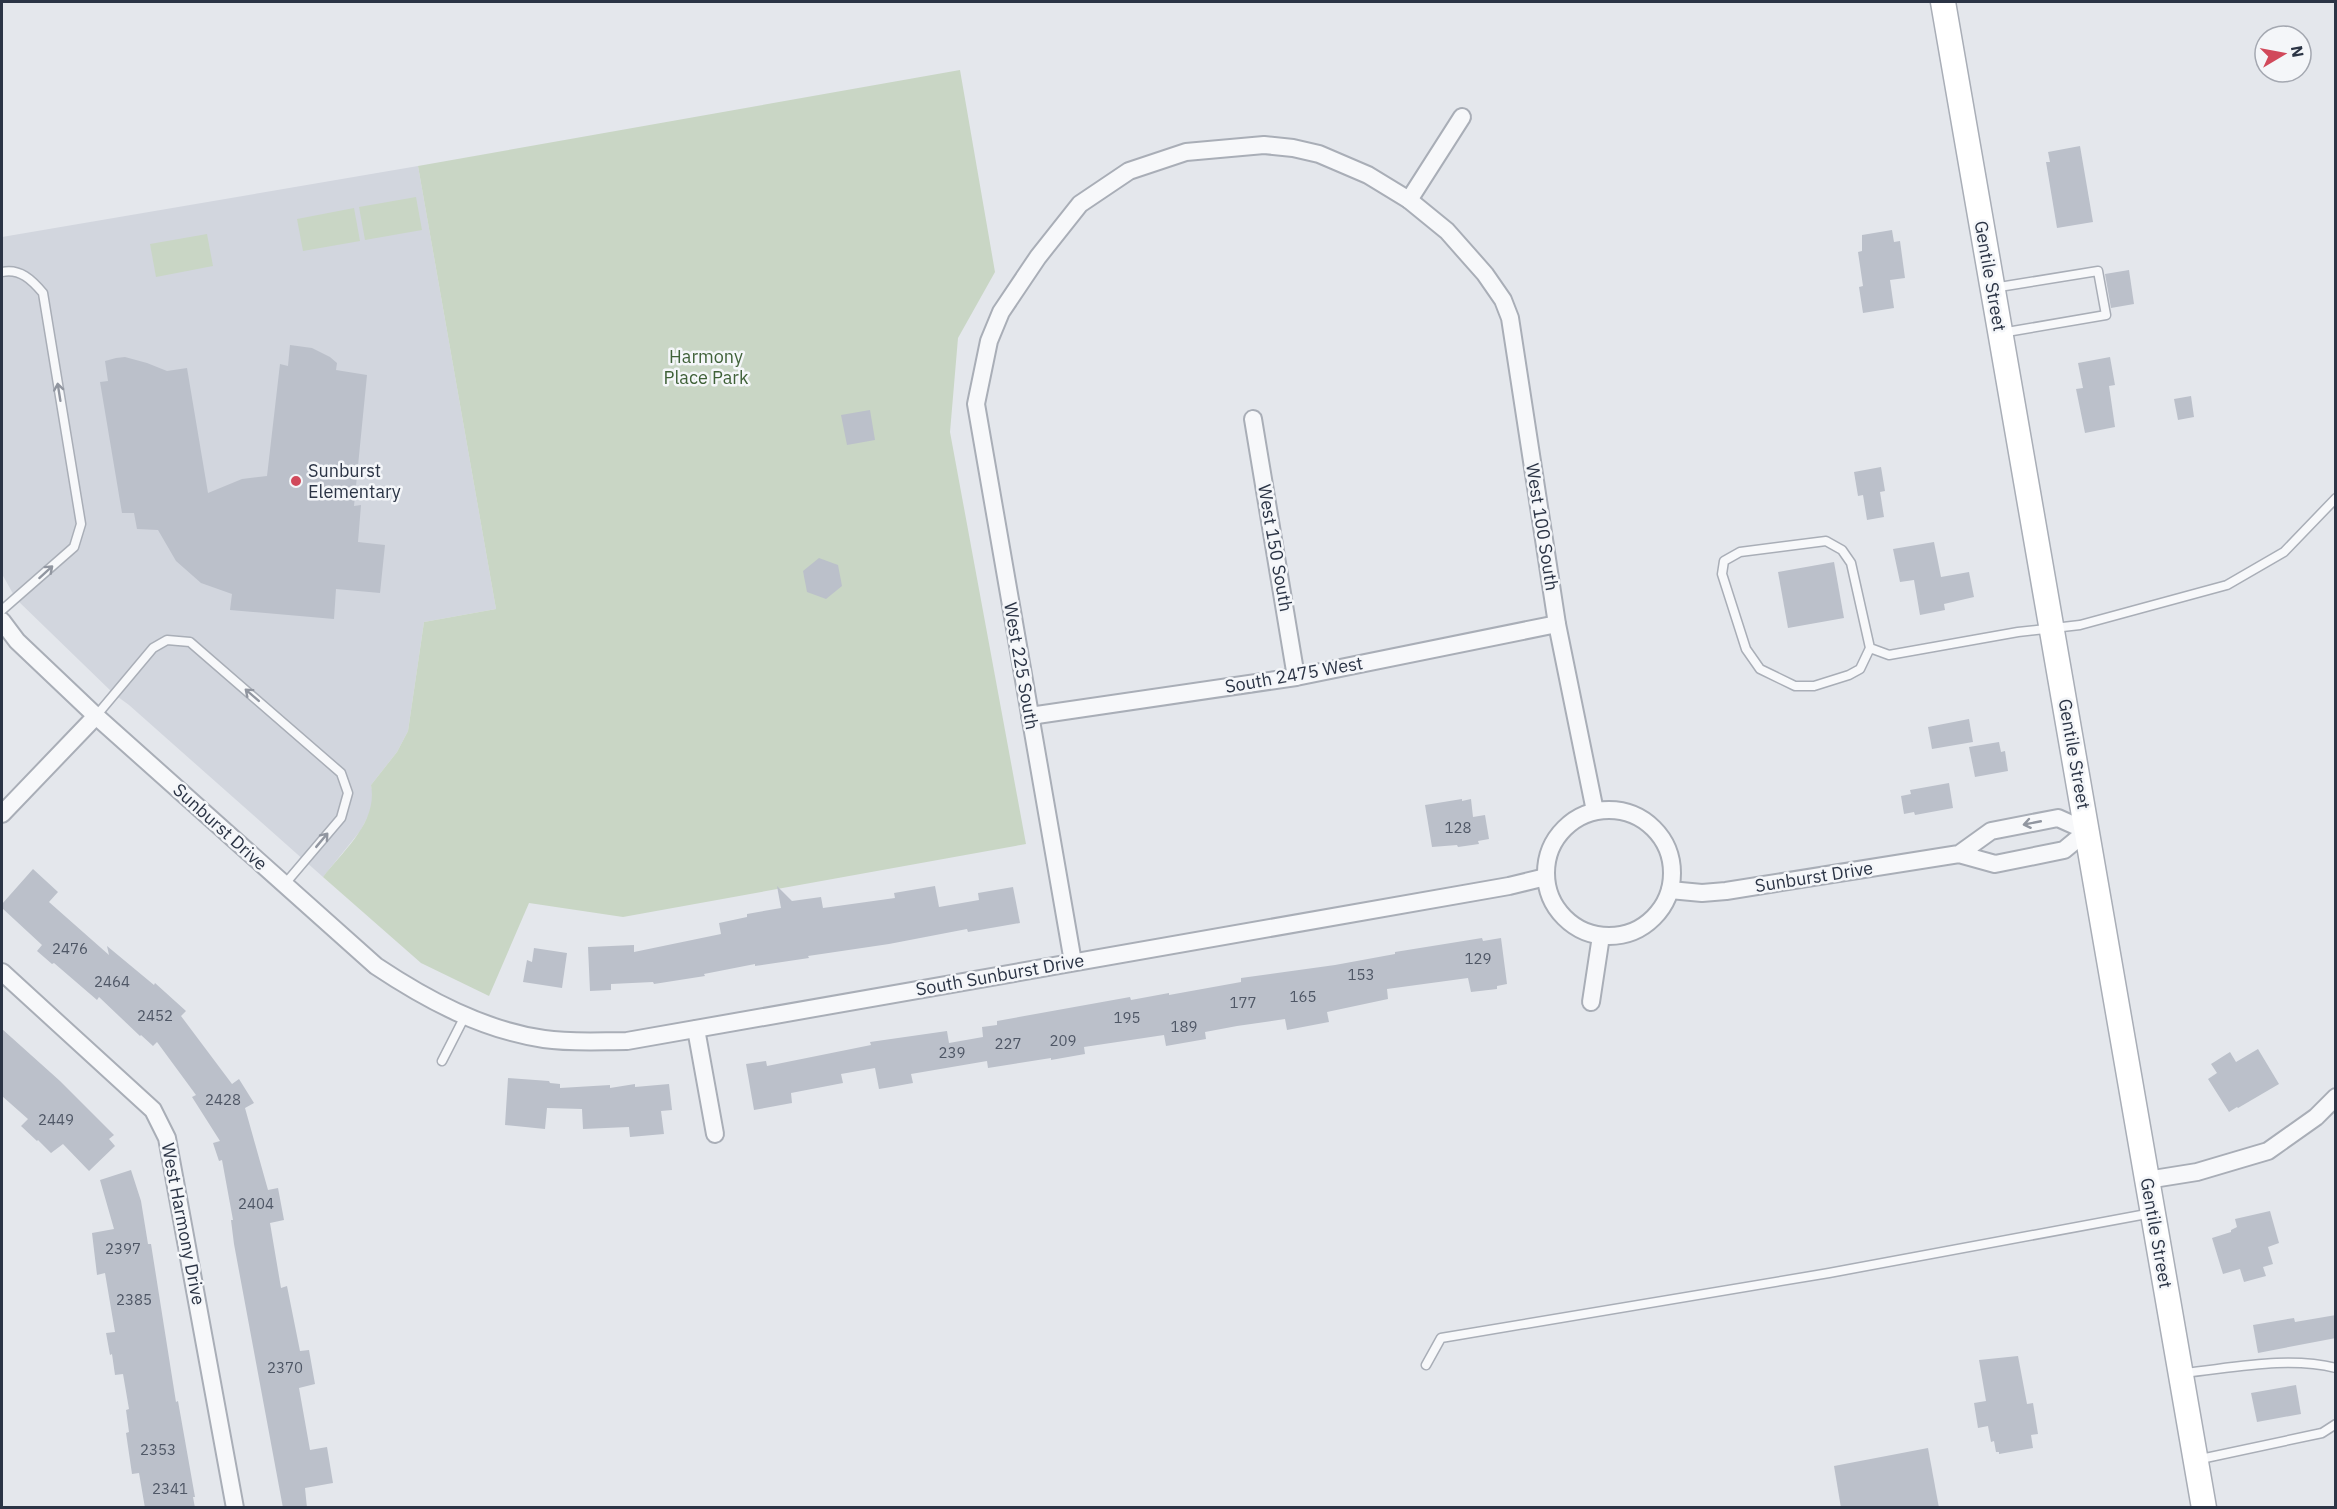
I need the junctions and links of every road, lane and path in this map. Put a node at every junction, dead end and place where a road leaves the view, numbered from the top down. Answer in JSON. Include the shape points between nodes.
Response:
{"nodes":[{"id":1,"x":1943,"y":2,"type":"edge"},
{"id":2,"x":1462,"y":117,"type":"dead end"},
{"id":3,"x":1409,"y":200,"type":"junction"},
{"id":4,"x":2,"y":272,"type":"edge"},
{"id":5,"x":1993,"y":288,"type":"junction"},
{"id":6,"x":2000,"y":333,"type":"junction"},
{"id":7,"x":1253,"y":419,"type":"dead end"},
{"id":8,"x":2336,"y":498,"type":"edge"},
{"id":9,"x":2,"y":610,"type":"edge"},
{"id":10,"x":2,"y":621,"type":"edge"},
{"id":11,"x":1557,"y":624,"type":"junction"},
{"id":12,"x":2052,"y":629,"type":"junction"},
{"id":13,"x":1870,"y":648,"type":"junction"},
{"id":14,"x":1296,"y":677,"type":"junction"},
{"id":15,"x":96,"y":716,"type":"junction"},
{"id":16,"x":1029,"y":716,"type":"junction"},
{"id":17,"x":1595,"y":811,"type":"junction"},
{"id":18,"x":2,"y":814,"type":"edge"},
{"id":19,"x":2087,"y":831,"type":"junction"},
{"id":20,"x":1959,"y":854,"type":"junction"},
{"id":21,"x":1546,"y":877,"type":"junction"},
{"id":22,"x":284,"y":885,"type":"junction"},
{"id":23,"x":1670,"y":890,"type":"junction"},
{"id":24,"x":1600,"y":936,"type":"junction"},
{"id":25,"x":1073,"y":962,"type":"junction"},
{"id":26,"x":2,"y":972,"type":"edge"},
{"id":27,"x":1591,"y":1002,"type":"dead end"},
{"id":28,"x":460,"y":1014,"type":"junction"},
{"id":29,"x":696,"y":1029,"type":"junction"},
{"id":30,"x":442,"y":1061,"type":"dead end"},
{"id":31,"x":2336,"y":1097,"type":"edge"},
{"id":32,"x":715,"y":1134,"type":"dead end"},
{"id":33,"x":2147,"y":1180,"type":"junction"},
{"id":34,"x":2153,"y":1212,"type":"junction"},
{"id":35,"x":1426,"y":1365,"type":"dead end"},
{"id":36,"x":2336,"y":1368,"type":"edge"},
{"id":37,"x":2181,"y":1373,"type":"junction"},
{"id":38,"x":2336,"y":1424,"type":"edge"},
{"id":39,"x":2196,"y":1460,"type":"junction"},
{"id":40,"x":235,"y":1508,"type":"edge"},
{"id":41,"x":2204,"y":1508,"type":"edge"}],
"edges":[{"from":1,"to":5,"type":"main road","name":"Gentile Street"},
{"from":2,"to":3,"type":"street"},
{"from":3,"to":11,"type":"street","name":"West 100 South","via":[[1447,231],[1485,274],[1510,318]]},
{"from":3,"to":16,"type":"street","name":"West 225 South","via":[[1368,175],[1320,154],[1293,148],[1264,145],[1186,152],[1129,171],[1080,204],[1038,257],[1001,312],[989,341],[976,404]]},
{"from":9,"to":4,"type":"lane","one_way":true,"via":[[74,547],[81,524],[43,293],[30,277],[10,270]]},
{"from":5,"to":6,"type":"main road","name":"Gentile Street"},
{"from":5,"to":6,"type":"lane","via":[[2098,271],[2106,315]]},
{"from":6,"to":12,"type":"main road","name":"Gentile Street"},
{"from":7,"to":14,"type":"street","name":"West 150 South"},
{"from":8,"to":12,"type":"lane","via":[[2284,552],[2227,585]]},
{"from":10,"to":15,"type":"street","name":"Sunburst Drive","via":[[17,641]]},
{"from":11,"to":14,"type":"street","name":"South 2475 West"},
{"from":11,"to":17,"type":"street","name":"West 100 South"},
{"from":12,"to":13,"type":"lane","via":[[1889,655]]},
{"from":12,"to":19,"type":"main road","name":"Gentile Street"},
{"from":13,"to":13,"type":"lane","via":[[1851,563],[1842,550],[1826,541],[1740,552],[1725,561],[1722,574],[1746,648],[1760,669],[1795,686],[1814,686],[1860,669]]},
{"from":14,"to":16,"type":"street","name":"South 2475 West"},
{"from":15,"to":18,"type":"street"},
{"from":15,"to":22,"type":"street","name":"Sunburst Drive"},
{"from":22,"to":15,"type":"lane","one_way":true,"via":[[341,818],[348,793],[341,773],[190,642],[167,640],[153,648]]},
{"from":16,"to":25,"type":"street","name":"West 225 South"},
{"from":17,"to":21,"type":"street","via":[[1578,817],[1553,842]]},
{"from":17,"to":23,"type":"street","via":[[1616,810],[1637,816],[1654,829],[1666,848],[1671,868]]},
{"from":19,"to":20,"type":"street","name":"Sunburst Drive","via":[[2064,850],[1995,864]]},
{"from":19,"to":20,"type":"street","name":"Sunburst Drive","one_way":true,"via":[[2058,818],[1991,831]]},
{"from":19,"to":33,"type":"main road","name":"Gentile Street"},
{"from":20,"to":23,"type":"street","name":"Sunburst Drive","via":[[1726,891]]},
{"from":21,"to":24,"type":"street","via":[[1551,898],[1563,916],[1580,929]]},
{"from":21,"to":25,"type":"street","name":"South Sunburst Drive"},
{"from":22,"to":28,"type":"street","name":"Sunburst Drive","via":[[376,966]]},
{"from":23,"to":24,"type":"street","via":[[1662,906],[1636,930]]},
{"from":24,"to":27,"type":"street"},
{"from":25,"to":29,"type":"street","name":"South Sunburst Drive"},
{"from":26,"to":40,"type":"street","name":"West Harmony Drive","via":[[153,1110],[168,1138]]},
{"from":28,"to":29,"type":"street","name":"South Sunburst Drive","via":[[544,1039],[627,1041]]},
{"from":28,"to":30,"type":"lane"},
{"from":29,"to":32,"type":"street"},
{"from":31,"to":33,"type":"street","via":[[2316,1117],[2268,1151],[2197,1172]]},
{"from":33,"to":34,"type":"main road","name":"Gentile Street"},
{"from":34,"to":35,"type":"lane","via":[[1829,1273],[1441,1338]]},
{"from":34,"to":37,"type":"main road","name":"Gentile Street"},
{"from":36,"to":37,"type":"lane","via":[[2280,1364]]},
{"from":37,"to":39,"type":"main road","name":"Gentile Street"},
{"from":38,"to":39,"type":"lane","via":[[2322,1433]]},
{"from":39,"to":41,"type":"main road","name":"Gentile Street"}]}
